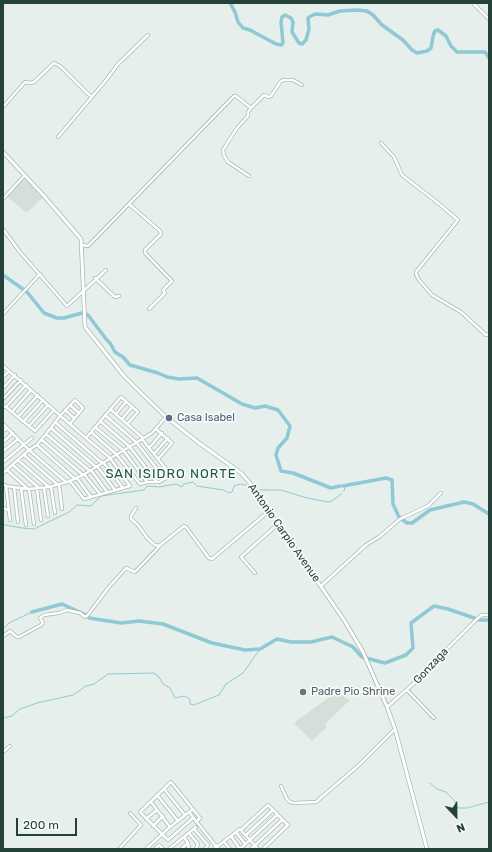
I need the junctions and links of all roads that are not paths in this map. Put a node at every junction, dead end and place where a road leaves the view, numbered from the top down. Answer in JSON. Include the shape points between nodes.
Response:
{"nodes":[{"id":1,"x":473,"y":3,"type":"edge"},
{"id":2,"x":489,"y":19,"type":"edge"},
{"id":3,"x":148,"y":35,"type":"dead end"},
{"id":4,"x":302,"y":85,"type":"dead end"},
{"id":5,"x":92,"y":97,"type":"junction"},
{"id":6,"x":3,"y":106,"type":"edge"},
{"id":7,"x":251,"y":108,"type":"junction"},
{"id":8,"x":58,"y":137,"type":"dead end"},
{"id":9,"x":381,"y":143,"type":"dead end"},
{"id":10,"x":3,"y":152,"type":"edge"},
{"id":11,"x":25,"y":175,"type":"junction"},
{"id":12,"x":249,"y":176,"type":"dead end"},
{"id":13,"x":3,"y":199,"type":"edge"},
{"id":14,"x":129,"y":204,"type":"junction"},
{"id":15,"x":3,"y":229,"type":"edge"},
{"id":16,"x":82,"y":245,"type":"junction"},
{"id":17,"x":106,"y":270,"type":"dead end"},
{"id":18,"x":40,"y":274,"type":"junction"},
{"id":19,"x":95,"y":278,"type":"junction"},
{"id":20,"x":83,"y":290,"type":"junction"},
{"id":21,"x":119,"y":296,"type":"dead end"},
{"id":22,"x":149,"y":309,"type":"dead end"},
{"id":23,"x":3,"y":314,"type":"edge"},
{"id":24,"x":489,"y":334,"type":"edge"},
{"id":25,"x":3,"y":366,"type":"edge"},
{"id":26,"x":9,"y":371,"type":"junction"},
{"id":27,"x":15,"y":375,"type":"junction"},
{"id":28,"x":3,"y":377,"type":"edge"},
{"id":29,"x":20,"y":380,"type":"junction"},
{"id":30,"x":26,"y":385,"type":"junction"},
{"id":31,"x":3,"y":388,"type":"edge"},
{"id":32,"x":32,"y":390,"type":"junction"},
{"id":33,"x":38,"y":395,"type":"junction"},
{"id":34,"x":3,"y":399,"type":"edge"},
{"id":35,"x":43,"y":400,"type":"junction"},
{"id":36,"x":126,"y":402,"type":"junction"},
{"id":37,"x":48,"y":405,"type":"junction"},
{"id":38,"x":70,"y":405,"type":"junction"},
{"id":39,"x":5,"y":406,"type":"edge"},
{"id":40,"x":132,"y":407,"type":"junction"},
{"id":41,"x":110,"y":409,"type":"junction"},
{"id":42,"x":54,"y":410,"type":"junction"},
{"id":43,"x":65,"y":410,"type":"junction"},
{"id":44,"x":12,"y":412,"type":"junction"},
{"id":45,"x":79,"y":413,"type":"junction"},
{"id":46,"x":116,"y":414,"type":"junction"},
{"id":47,"x":105,"y":415,"type":"junction"},
{"id":48,"x":60,"y":416,"type":"junction"},
{"id":49,"x":18,"y":417,"type":"junction"},
{"id":50,"x":166,"y":417,"type":"junction"},
{"id":51,"x":74,"y":418,"type":"junction"},
{"id":52,"x":122,"y":419,"type":"junction"},
{"id":53,"x":100,"y":421,"type":"junction"},
{"id":54,"x":23,"y":422,"type":"junction"},
{"id":55,"x":55,"y":422,"type":"junction"},
{"id":56,"x":3,"y":424,"type":"edge"},
{"id":57,"x":70,"y":424,"type":"junction"},
{"id":58,"x":127,"y":424,"type":"junction"},
{"id":59,"x":29,"y":426,"type":"junction"},
{"id":60,"x":95,"y":427,"type":"junction"},
{"id":61,"x":7,"y":428,"type":"junction"},
{"id":62,"x":51,"y":428,"type":"junction"},
{"id":63,"x":156,"y":429,"type":"junction"},
{"id":64,"x":3,"y":431,"type":"edge"},
{"id":65,"x":90,"y":432,"type":"junction"},
{"id":66,"x":13,"y":433,"type":"junction"},
{"id":67,"x":162,"y":433,"type":"junction"},
{"id":68,"x":46,"y":434,"type":"junction"},
{"id":69,"x":32,"y":438,"type":"dead end"},
{"id":70,"x":86,"y":438,"type":"junction"},
{"id":71,"x":143,"y":438,"type":"junction"},
{"id":72,"x":168,"y":438,"type":"junction"},
{"id":73,"x":18,"y":439,"type":"junction"},
{"id":74,"x":42,"y":440,"type":"junction"},
{"id":75,"x":3,"y":442,"type":"edge"},
{"id":76,"x":136,"y":442,"type":"junction"},
{"id":77,"x":24,"y":445,"type":"junction"},
{"id":78,"x":37,"y":445,"type":"junction"},
{"id":79,"x":129,"y":446,"type":"junction"},
{"id":80,"x":149,"y":448,"type":"junction"},
{"id":81,"x":30,"y":450,"type":"junction"},
{"id":82,"x":123,"y":450,"type":"junction"},
{"id":83,"x":3,"y":452,"type":"edge"},
{"id":84,"x":116,"y":454,"type":"junction"},
{"id":85,"x":154,"y":454,"type":"junction"},
{"id":86,"x":24,"y":455,"type":"junction"},
{"id":87,"x":110,"y":458,"type":"junction"},
{"id":88,"x":158,"y":459,"type":"junction"},
{"id":89,"x":18,"y":460,"type":"junction"},
{"id":90,"x":3,"y":462,"type":"edge"},
{"id":91,"x":103,"y":463,"type":"junction"},
{"id":92,"x":13,"y":465,"type":"junction"},
{"id":93,"x":96,"y":467,"type":"junction"},
{"id":94,"x":7,"y":470,"type":"junction"},
{"id":95,"x":90,"y":470,"type":"junction"},
{"id":96,"x":3,"y":473,"type":"edge"},
{"id":97,"x":83,"y":474,"type":"junction"},
{"id":98,"x":76,"y":478,"type":"junction"},
{"id":99,"x":165,"y":479,"type":"junction"},
{"id":100,"x":70,"y":481,"type":"junction"},
{"id":101,"x":67,"y":482,"type":"junction"},
{"id":102,"x":147,"y":482,"type":"junction"},
{"id":103,"x":157,"y":482,"type":"junction"},
{"id":104,"x":4,"y":485,"type":"edge"},
{"id":105,"x":58,"y":485,"type":"junction"},
{"id":106,"x":14,"y":487,"type":"junction"},
{"id":107,"x":50,"y":487,"type":"junction"},
{"id":108,"x":22,"y":488,"type":"junction"},
{"id":109,"x":44,"y":488,"type":"junction"},
{"id":110,"x":123,"y":488,"type":"junction"},
{"id":111,"x":29,"y":489,"type":"junction"},
{"id":112,"x":38,"y":489,"type":"junction"},
{"id":113,"x":115,"y":490,"type":"junction"},
{"id":114,"x":3,"y":491,"type":"edge"},
{"id":115,"x":107,"y":492,"type":"junction"},
{"id":116,"x":7,"y":493,"type":"junction"},
{"id":117,"x":441,"y":493,"type":"dead end"},
{"id":118,"x":100,"y":494,"type":"junction"},
{"id":119,"x":91,"y":496,"type":"junction"},
{"id":120,"x":3,"y":499,"type":"edge"},
{"id":121,"x":8,"y":501,"type":"junction"},
{"id":122,"x":3,"y":508,"type":"edge"},
{"id":123,"x":136,"y":508,"type":"dead end"},
{"id":124,"x":62,"y":509,"type":"dead end"},
{"id":125,"x":9,"y":510,"type":"junction"},
{"id":126,"x":269,"y":511,"type":"junction"},
{"id":127,"x":55,"y":513,"type":"dead end"},
{"id":128,"x":48,"y":516,"type":"dead end"},
{"id":129,"x":10,"y":520,"type":"dead end"},
{"id":130,"x":41,"y":520,"type":"dead end"},
{"id":131,"x":18,"y":522,"type":"dead end"},
{"id":132,"x":34,"y":524,"type":"dead end"},
{"id":133,"x":278,"y":524,"type":"junction"},
{"id":134,"x":26,"y":525,"type":"dead end"},
{"id":135,"x":160,"y":546,"type":"junction"},
{"id":136,"x":255,"y":573,"type":"dead end"},
{"id":137,"x":321,"y":586,"type":"junction"},
{"id":138,"x":489,"y":615,"type":"edge"},
{"id":139,"x":3,"y":636,"type":"edge"},
{"id":140,"x":407,"y":690,"type":"junction"},
{"id":141,"x":387,"y":707,"type":"junction"},
{"id":142,"x":434,"y":718,"type":"dead end"},
{"id":143,"x":395,"y":729,"type":"junction"},
{"id":144,"x":10,"y":746,"type":"dead end"},
{"id":145,"x":3,"y":752,"type":"edge"},
{"id":146,"x":281,"y":786,"type":"dead end"},
{"id":147,"x":164,"y":789,"type":"junction"},
{"id":148,"x":157,"y":795,"type":"junction"},
{"id":149,"x":151,"y":802,"type":"junction"},
{"id":150,"x":193,"y":809,"type":"junction"},
{"id":151,"x":157,"y":810,"type":"junction"},
{"id":152,"x":273,"y":810,"type":"junction"},
{"id":153,"x":189,"y":812,"type":"junction"},
{"id":154,"x":130,"y":813,"type":"dead end"},
{"id":155,"x":186,"y":815,"type":"junction"},
{"id":156,"x":277,"y":815,"type":"junction"},
{"id":157,"x":162,"y":816,"type":"junction"},
{"id":158,"x":193,"y":818,"type":"junction"},
{"id":159,"x":146,"y":819,"type":"junction"},
{"id":160,"x":282,"y":820,"type":"junction"},
{"id":161,"x":178,"y":821,"type":"junction"},
{"id":162,"x":196,"y":822,"type":"junction"},
{"id":163,"x":153,"y":826,"type":"junction"},
{"id":164,"x":170,"y":827,"type":"junction"},
{"id":165,"x":242,"y":829,"type":"junction"},
{"id":166,"x":236,"y":832,"type":"junction"},
{"id":167,"x":189,"y":833,"type":"junction"},
{"id":168,"x":162,"y":834,"type":"junction"},
{"id":169,"x":246,"y":835,"type":"junction"},
{"id":170,"x":230,"y":836,"type":"junction"},
{"id":171,"x":184,"y":837,"type":"junction"},
{"id":172,"x":251,"y":840,"type":"junction"},
{"id":173,"x":224,"y":842,"type":"junction"},
{"id":174,"x":188,"y":843,"type":"junction"},
{"id":175,"x":246,"y":844,"type":"junction"},
{"id":176,"x":255,"y":845,"type":"junction"},
{"id":177,"x":217,"y":847,"type":"edge"},
{"id":178,"x":119,"y":849,"type":"edge"},
{"id":179,"x":146,"y":849,"type":"edge"},
{"id":180,"x":155,"y":849,"type":"edge"},
{"id":181,"x":163,"y":849,"type":"edge"},
{"id":182,"x":169,"y":849,"type":"edge"},
{"id":183,"x":181,"y":849,"type":"edge"},
{"id":184,"x":189,"y":849,"type":"edge"},
{"id":185,"x":196,"y":849,"type":"edge"},
{"id":186,"x":205,"y":849,"type":"edge"},
{"id":187,"x":230,"y":849,"type":"edge"},
{"id":188,"x":240,"y":849,"type":"edge"},
{"id":189,"x":251,"y":849,"type":"edge"},
{"id":190,"x":258,"y":849,"type":"edge"},
{"id":191,"x":263,"y":849,"type":"edge"},
{"id":192,"x":427,"y":849,"type":"edge"}],
"edges":[{"from":1,"to":2,"type":"street"},
{"from":3,"to":5,"type":"street","via":[[118,64]]},
{"from":4,"to":7,"type":"street","via":[[288,79],[281,81],[271,96],[264,95]]},
{"from":5,"to":6,"type":"street","via":[[54,63],[34,82],[25,82]]},
{"from":5,"to":8,"type":"street"},
{"from":7,"to":12,"type":"street","via":[[223,150],[228,162]]},
{"from":7,"to":14,"type":"street","via":[[234,96]]},
{"from":9,"to":24,"type":"street","via":[[394,156],[402,176],[458,220],[416,272],[419,280],[432,295],[461,312],[486,335]]},
{"from":10,"to":11,"type":"street","name":"Antonio Carpio Avenue"},
{"from":11,"to":13,"type":"street"},
{"from":11,"to":16,"type":"street","name":"Antonio Carpio Avenue","via":[[74,230]]},
{"from":14,"to":16,"type":"street","via":[[88,246]]},
{"from":14,"to":22,"type":"street","via":[[160,231],[161,234],[145,253],[172,281],[163,290],[165,293]]},
{"from":15,"to":18,"type":"street"},
{"from":16,"to":20,"type":"street","name":"Antonio Carpio Avenue"},
{"from":17,"to":19,"type":"street"},
{"from":18,"to":20,"type":"street","via":[[67,306]]},
{"from":18,"to":23,"type":"street"},
{"from":19,"to":20,"type":"street"},
{"from":19,"to":21,"type":"street","via":[[115,297]]},
{"from":20,"to":50,"type":"street","name":"Antonio Carpio Avenue","via":[[85,327],[124,376]]},
{"from":25,"to":26,"type":"street"},
{"from":26,"to":27,"type":"street"},
{"from":26,"to":28,"type":"street"},
{"from":27,"to":29,"type":"street"},
{"from":27,"to":31,"type":"street"},
{"from":29,"to":30,"type":"street"},
{"from":29,"to":34,"type":"street"},
{"from":30,"to":32,"type":"street"},
{"from":30,"to":39,"type":"street"},
{"from":32,"to":33,"type":"street"},
{"from":32,"to":44,"type":"street"},
{"from":33,"to":35,"type":"street"},
{"from":33,"to":49,"type":"street"},
{"from":35,"to":37,"type":"street"},
{"from":35,"to":54,"type":"street"},
{"from":36,"to":40,"type":"street"},
{"from":36,"to":41,"type":"street","via":[[121,397]]},
{"from":36,"to":46,"type":"street"},
{"from":37,"to":42,"type":"street"},
{"from":37,"to":59,"type":"street"},
{"from":38,"to":43,"type":"street"},
{"from":38,"to":45,"type":"street"},
{"from":38,"to":45,"type":"street","via":[[75,400],[83,406]]},
{"from":39,"to":44,"type":"street"},
{"from":40,"to":52,"type":"street"},
{"from":40,"to":58,"type":"street","via":[[138,412]]},
{"from":41,"to":46,"type":"street"},
{"from":41,"to":47,"type":"street"},
{"from":42,"to":48,"type":"street"},
{"from":42,"to":59,"type":"street","via":[[35,431]]},
{"from":43,"to":48,"type":"street"},
{"from":43,"to":51,"type":"street"},
{"from":44,"to":49,"type":"street"},
{"from":45,"to":51,"type":"street"},
{"from":46,"to":52,"type":"street"},
{"from":47,"to":53,"type":"street"},
{"from":47,"to":76,"type":"street"},
{"from":48,"to":55,"type":"street"},
{"from":48,"to":57,"type":"street"},
{"from":49,"to":54,"type":"street"},
{"from":50,"to":63,"type":"street"},
{"from":50,"to":126,"type":"street","name":"Antonio Carpio Avenue","via":[[241,473]]},
{"from":51,"to":57,"type":"street"},
{"from":52,"to":58,"type":"street"},
{"from":53,"to":60,"type":"street"},
{"from":53,"to":79,"type":"street"},
{"from":54,"to":59,"type":"street"},
{"from":55,"to":62,"type":"street"},
{"from":55,"to":91,"type":"street"},
{"from":56,"to":61,"type":"street"},
{"from":57,"to":70,"type":"street"},
{"from":58,"to":71,"type":"street"},
{"from":60,"to":65,"type":"street"},
{"from":60,"to":82,"type":"street"},
{"from":61,"to":64,"type":"street"},
{"from":61,"to":66,"type":"street"},
{"from":62,"to":68,"type":"street"},
{"from":62,"to":93,"type":"street"},
{"from":63,"to":67,"type":"street"},
{"from":63,"to":71,"type":"street"},
{"from":65,"to":70,"type":"street"},
{"from":65,"to":84,"type":"street"},
{"from":66,"to":73,"type":"street"},
{"from":66,"to":75,"type":"street"},
{"from":67,"to":72,"type":"street"},
{"from":67,"to":80,"type":"street"},
{"from":68,"to":74,"type":"street"},
{"from":68,"to":95,"type":"street"},
{"from":69,"to":77,"type":"street"},
{"from":70,"to":87,"type":"street"},
{"from":71,"to":76,"type":"street"},
{"from":71,"to":80,"type":"street"},
{"from":72,"to":85,"type":"street"},
{"from":72,"to":88,"type":"street","via":[[172,444]]},
{"from":73,"to":77,"type":"street"},
{"from":73,"to":83,"type":"street"},
{"from":74,"to":78,"type":"street"},
{"from":74,"to":97,"type":"street"},
{"from":76,"to":79,"type":"street"},
{"from":76,"to":99,"type":"street"},
{"from":77,"to":81,"type":"street"},
{"from":77,"to":90,"type":"street"},
{"from":78,"to":81,"type":"street"},
{"from":78,"to":98,"type":"street"},
{"from":79,"to":82,"type":"street"},
{"from":79,"to":103,"type":"street"},
{"from":80,"to":85,"type":"street"},
{"from":81,"to":86,"type":"street"},
{"from":81,"to":101,"type":"street"},
{"from":82,"to":84,"type":"street"},
{"from":82,"to":102,"type":"street"},
{"from":84,"to":87,"type":"street"},
{"from":84,"to":102,"type":"street","via":[[139,484]]},
{"from":85,"to":88,"type":"street"},
{"from":86,"to":89,"type":"street"},
{"from":86,"to":105,"type":"street"},
{"from":87,"to":91,"type":"street"},
{"from":87,"to":110,"type":"street","via":[[130,485]]},
{"from":88,"to":99,"type":"street","via":[[170,474]]},
{"from":89,"to":92,"type":"street"},
{"from":89,"to":107,"type":"street"},
{"from":91,"to":93,"type":"street"},
{"from":91,"to":110,"type":"street"},
{"from":92,"to":94,"type":"street"},
{"from":92,"to":112,"type":"street"},
{"from":93,"to":95,"type":"street"},
{"from":93,"to":113,"type":"street"},
{"from":94,"to":96,"type":"street"},
{"from":94,"to":111,"type":"street"},
{"from":95,"to":97,"type":"street"},
{"from":95,"to":115,"type":"street"},
{"from":97,"to":98,"type":"street"},
{"from":97,"to":118,"type":"street"},
{"from":98,"to":100,"type":"street"},
{"from":98,"to":119,"type":"street"},
{"from":99,"to":103,"type":"street"},
{"from":100,"to":101,"type":"street"},
{"from":100,"to":119,"type":"street","via":[[83,498]]},
{"from":101,"to":105,"type":"street"},
{"from":102,"to":103,"type":"street"},
{"from":104,"to":106,"type":"street"},
{"from":104,"to":116,"type":"street"},
{"from":105,"to":107,"type":"street"},
{"from":105,"to":124,"type":"street"},
{"from":106,"to":108,"type":"street"},
{"from":106,"to":131,"type":"street"},
{"from":107,"to":109,"type":"street"},
{"from":107,"to":127,"type":"street"},
{"from":108,"to":111,"type":"street"},
{"from":108,"to":134,"type":"street"},
{"from":109,"to":112,"type":"street"},
{"from":109,"to":128,"type":"street"},
{"from":110,"to":113,"type":"street"},
{"from":111,"to":112,"type":"street"},
{"from":111,"to":132,"type":"street"},
{"from":112,"to":130,"type":"street"},
{"from":113,"to":115,"type":"street"},
{"from":114,"to":116,"type":"street"},
{"from":115,"to":118,"type":"street"},
{"from":116,"to":121,"type":"street"},
{"from":117,"to":137,"type":"street","via":[[428,506],[400,519],[366,545]]},
{"from":118,"to":119,"type":"street"},
{"from":120,"to":121,"type":"street"},
{"from":121,"to":125,"type":"street"},
{"from":122,"to":125,"type":"street"},
{"from":123,"to":135,"type":"street","via":[[130,516],[131,519],[148,539]]},
{"from":125,"to":129,"type":"street"},
{"from":126,"to":133,"type":"street","name":"Antonio Carpio Avenue"},
{"from":126,"to":135,"type":"street","via":[[212,559],[184,526]]},
{"from":133,"to":136,"type":"street","via":[[241,557]]},
{"from":133,"to":137,"type":"street","name":"Antonio Carpio Avenue"},
{"from":135,"to":139,"type":"street","via":[[135,572],[126,568],[87,616],[67,610],[44,615],[40,618],[42,624],[20,637],[10,631]]},
{"from":137,"to":141,"type":"street","name":"Antonio Carpio Avenue","via":[[363,652]]},
{"from":138,"to":140,"type":"street","name":"Gonzaga","via":[[480,616],[472,622],[434,665]]},
{"from":140,"to":141,"type":"street","name":"Gonzaga"},
{"from":140,"to":142,"type":"street"},
{"from":141,"to":143,"type":"street","name":"Antonio Carpio Avenue"},
{"from":143,"to":146,"type":"street","via":[[359,765],[316,802],[290,802]]},
{"from":143,"to":192,"type":"street","name":"Antonio Carpio Avenue"},
{"from":144,"to":145,"type":"street"},
{"from":147,"to":148,"type":"street"},
{"from":147,"to":150,"type":"street","via":[[171,782]]},
{"from":147,"to":155,"type":"street"},
{"from":148,"to":149,"type":"street"},
{"from":148,"to":161,"type":"street"},
{"from":149,"to":151,"type":"street"},
{"from":149,"to":159,"type":"street","via":[[140,812]]},
{"from":150,"to":153,"type":"street"},
{"from":150,"to":162,"type":"street","via":[[200,818]]},
{"from":151,"to":157,"type":"street"},
{"from":151,"to":159,"type":"street"},
{"from":152,"to":156,"type":"street"},
{"from":152,"to":165,"type":"street","via":[[268,806]]},
{"from":152,"to":169,"type":"street"},
{"from":153,"to":155,"type":"street"},
{"from":153,"to":158,"type":"street"},
{"from":154,"to":178,"type":"street","via":[[141,826]]},
{"from":155,"to":161,"type":"street"},
{"from":156,"to":160,"type":"street"},
{"from":156,"to":172,"type":"street"},
{"from":157,"to":163,"type":"street"},
{"from":157,"to":164,"type":"street"},
{"from":158,"to":162,"type":"street"},
{"from":158,"to":168,"type":"street","via":[[168,840]]},
{"from":159,"to":163,"type":"street"},
{"from":160,"to":176,"type":"street"},
{"from":160,"to":191,"type":"street","via":[[288,825]]},
{"from":161,"to":164,"type":"street"},
{"from":162,"to":177,"type":"street"},
{"from":163,"to":168,"type":"street"},
{"from":164,"to":168,"type":"street"},
{"from":165,"to":166,"type":"street"},
{"from":165,"to":169,"type":"street"},
{"from":166,"to":170,"type":"street"},
{"from":166,"to":175,"type":"street"},
{"from":167,"to":171,"type":"street"},
{"from":167,"to":185,"type":"street","via":[[198,844]]},
{"from":167,"to":186,"type":"street","via":[[195,828],[208,844]]},
{"from":168,"to":179,"type":"street"},
{"from":169,"to":172,"type":"street"},
{"from":170,"to":173,"type":"street"},
{"from":170,"to":188,"type":"street"},
{"from":171,"to":174,"type":"street"},
{"from":171,"to":182,"type":"street"},
{"from":172,"to":175,"type":"street"},
{"from":172,"to":176,"type":"street"},
{"from":173,"to":177,"type":"street"},
{"from":173,"to":187,"type":"street"},
{"from":174,"to":183,"type":"street"},
{"from":174,"to":184,"type":"street"},
{"from":175,"to":188,"type":"street"},
{"from":176,"to":189,"type":"street"},
{"from":176,"to":190,"type":"street"},
{"from":180,"to":181,"type":"street","via":[[159,845]]}]}
